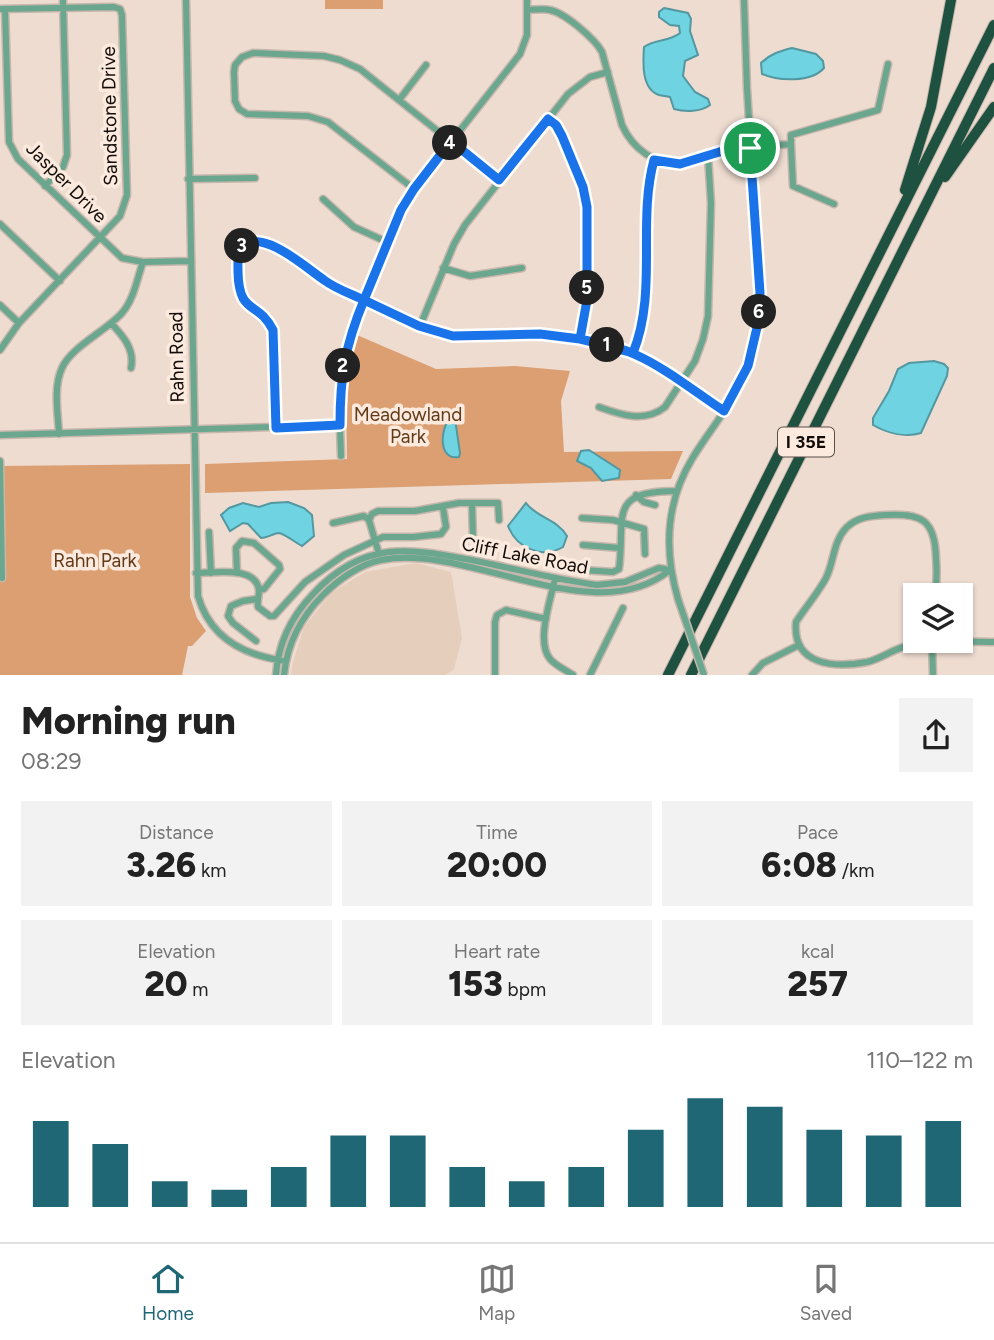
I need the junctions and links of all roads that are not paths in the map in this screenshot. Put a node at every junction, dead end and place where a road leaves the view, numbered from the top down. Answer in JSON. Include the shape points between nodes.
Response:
{"nodes":[{"id":1,"x":186,"y":0,"type":"edge"},
{"id":2,"x":527,"y":0,"type":"edge"},
{"id":3,"x":744,"y":0,"type":"edge"},
{"id":4,"x":951,"y":0,"type":"edge"},
{"id":5,"x":63,"y":4,"type":"edge"},
{"id":6,"x":2,"y":9,"type":"edge"},
{"id":7,"x":527,"y":10,"type":"junction"},
{"id":8,"x":994,"y":25,"type":"edge"},
{"id":9,"x":888,"y":64,"type":"dead end"},
{"id":10,"x":426,"y":65,"type":"dead end"},
{"id":11,"x":994,"y":68,"type":"edge"},
{"id":12,"x":608,"y":72,"type":"junction"},
{"id":13,"x":399,"y":100,"type":"junction"},
{"id":14,"x":994,"y":107,"type":"edge"},
{"id":15,"x":548,"y":119,"type":"junction"},
{"id":16,"x":451,"y":141,"type":"junction"},
{"id":17,"x":790,"y":144,"type":"junction"},
{"id":18,"x":750,"y":148,"type":"junction"},
{"id":19,"x":708,"y":156,"type":"junction"},
{"id":20,"x":654,"y":160,"type":"junction"},
{"id":21,"x":255,"y":178,"type":"dead end"},
{"id":22,"x":188,"y":179,"type":"junction"},
{"id":23,"x":499,"y":180,"type":"junction"},
{"id":24,"x":45,"y":186,"type":"junction"},
{"id":25,"x":414,"y":189,"type":"junction"},
{"id":26,"x":323,"y":199,"type":"dead end"},
{"id":27,"x":834,"y":204,"type":"dead end"},
{"id":28,"x":922,"y":212,"type":"junction"},
{"id":29,"x":0,"y":224,"type":"edge"},
{"id":30,"x":893,"y":224,"type":"junction"},
{"id":31,"x":100,"y":238,"type":"junction"},
{"id":32,"x":387,"y":242,"type":"junction"},
{"id":33,"x":190,"y":261,"type":"junction"},
{"id":34,"x":143,"y":262,"type":"junction"},
{"id":35,"x":443,"y":268,"type":"junction"},
{"id":36,"x":522,"y":268,"type":"dead end"},
{"id":37,"x":60,"y":281,"type":"junction"},
{"id":38,"x":364,"y":300,"type":"junction"},
{"id":39,"x":0,"y":305,"type":"edge"},
{"id":40,"x":19,"y":323,"type":"junction"},
{"id":41,"x":111,"y":323,"type":"junction"},
{"id":42,"x":419,"y":326,"type":"junction"},
{"id":43,"x":580,"y":339,"type":"junction"},
{"id":44,"x":0,"y":350,"type":"edge"},
{"id":45,"x":633,"y":353,"type":"junction"},
{"id":46,"x":131,"y":368,"type":"dead end"},
{"id":47,"x":681,"y":383,"type":"junction"},
{"id":48,"x":599,"y":407,"type":"dead end"},
{"id":49,"x":724,"y":411,"type":"junction"},
{"id":50,"x":340,"y":425,"type":"junction"},
{"id":51,"x":276,"y":428,"type":"junction"},
{"id":52,"x":194,"y":430,"type":"junction"},
{"id":53,"x":59,"y":434,"type":"junction"},
{"id":54,"x":0,"y":435,"type":"edge"},
{"id":55,"x":341,"y":456,"type":"dead end"},
{"id":56,"x":0,"y":461,"type":"edge"},
{"id":57,"x":677,"y":491,"type":"junction"},
{"id":58,"x":636,"y":495,"type":"junction"},
{"id":59,"x":472,"y":503,"type":"junction"},
{"id":60,"x":655,"y":505,"type":"dead end"},
{"id":61,"x":443,"y":507,"type":"junction"},
{"id":62,"x":582,"y":518,"type":"dead end"},
{"id":63,"x":369,"y":520,"type":"junction"},
{"id":64,"x":499,"y":520,"type":"dead end"},
{"id":65,"x":621,"y":522,"type":"junction"},
{"id":66,"x":332,"y":523,"type":"dead end"},
{"id":67,"x":209,"y":532,"type":"dead end"},
{"id":68,"x":473,"y":539,"type":"dead end"},
{"id":69,"x":376,"y":541,"type":"junction"},
{"id":70,"x":583,"y":545,"type":"dead end"},
{"id":71,"x":620,"y":548,"type":"junction"},
{"id":72,"x":645,"y":554,"type":"dead end"},
{"id":73,"x":380,"y":557,"type":"junction"},
{"id":74,"x":583,"y":570,"type":"dead end"},
{"id":75,"x":670,"y":570,"type":"junction"},
{"id":76,"x":197,"y":573,"type":"junction"},
{"id":77,"x":211,"y":573,"type":"junction"},
{"id":78,"x":237,"y":573,"type":"junction"},
{"id":79,"x":2,"y":578,"type":"dead end"},
{"id":80,"x":554,"y":581,"type":"junction"},
{"id":81,"x":937,"y":583,"type":"edge"},
{"id":82,"x":259,"y":590,"type":"junction"},
{"id":83,"x":257,"y":599,"type":"junction"},
{"id":84,"x":623,"y":608,"type":"dead end"},
{"id":85,"x":546,"y":619,"type":"junction"},
{"id":86,"x":256,"y":640,"type":"dead end"},
{"id":87,"x":973,"y":642,"type":"edge"},
{"id":88,"x":994,"y":642,"type":"edge"},
{"id":89,"x":799,"y":645,"type":"junction"},
{"id":90,"x":903,"y":647,"type":"edge"},
{"id":91,"x":932,"y":653,"type":"edge"},
{"id":92,"x":277,"y":660,"type":"junction"},
{"id":93,"x":286,"y":661,"type":"junction"},
{"id":94,"x":691,"y":674,"type":"edge"},
{"id":95,"x":276,"y":675,"type":"edge"},
{"id":96,"x":285,"y":675,"type":"edge"},
{"id":97,"x":495,"y":675,"type":"edge"},
{"id":98,"x":573,"y":675,"type":"edge"},
{"id":99,"x":590,"y":675,"type":"edge"},
{"id":100,"x":668,"y":675,"type":"edge"},
{"id":101,"x":704,"y":675,"type":"edge"},
{"id":102,"x":752,"y":675,"type":"edge"},
{"id":103,"x":933,"y":675,"type":"edge"}],
"edges":[{"from":1,"to":22,"type":"street","name":"Rahn Road"},
{"from":2,"to":7,"type":"street"},
{"from":3,"to":18,"type":"street"},
{"from":4,"to":30,"type":"highway","via":[[928,117]]},
{"from":5,"to":6,"type":"street"},
{"from":5,"to":24,"type":"street","via":[[67,155],[63,167]]},
{"from":5,"to":31,"type":"street","name":"Sandstone Drive","via":[[114,7],[122,15],[127,195],[120,216]]},
{"from":6,"to":24,"type":"street","name":"Jasper Drive","via":[[9,142],[18,159]]},
{"from":7,"to":12,"type":"street","via":[[562,15],[597,44]]},
{"from":7,"to":16,"type":"street","via":[[527,35],[520,54]]},
{"from":8,"to":30,"type":"highway","number":"I 35E"},
{"from":9,"to":17,"type":"street","via":[[878,110],[791,135]]},
{"from":10,"to":13,"type":"street"},
{"from":11,"to":28,"type":"highway","number":"I 35E"},
{"from":12,"to":15,"type":"street","via":[[577,85]]},
{"from":12,"to":20,"type":"street","via":[[626,135]]},
{"from":13,"to":16,"type":"street"},
{"from":13,"to":25,"type":"street","via":[[360,69],[324,56],[253,53],[235,65],[239,109],[247,114],[328,122]]},
{"from":14,"to":28,"type":"highway"},
{"from":15,"to":23,"type":"street"},
{"from":15,"to":43,"type":"street","via":[[562,136],[587,207],[587,300]]},
{"from":16,"to":23,"type":"street"},
{"from":16,"to":25,"type":"street"},
{"from":17,"to":18,"type":"street"},
{"from":17,"to":27,"type":"street","via":[[793,186]]},
{"from":18,"to":19,"type":"street"},
{"from":18,"to":49,"type":"street","via":[[759,319],[748,366]]},
{"from":19,"to":20,"type":"street","via":[[680,164]]},
{"from":19,"to":47,"type":"street","via":[[708,316],[695,361]]},
{"from":20,"to":45,"type":"street","via":[[648,183],[645,315]]},
{"from":21,"to":22,"type":"street"},
{"from":22,"to":33,"type":"street","name":"Rahn Road"},
{"from":23,"to":35,"type":"street","via":[[465,225]]},
{"from":24,"to":31,"type":"street","name":"Jasper Drive"},
{"from":25,"to":32,"type":"street"},
{"from":26,"to":32,"type":"street","via":[[354,227]]},
{"from":28,"to":94,"type":"highway","number":"I 35E"},
{"from":29,"to":37,"type":"street"},
{"from":30,"to":100,"type":"highway","number":"I 35E"},
{"from":31,"to":34,"type":"street","name":"Jasper Drive","via":[[122,258]]},
{"from":31,"to":37,"type":"street","name":"Sandstone Drive"},
{"from":32,"to":38,"type":"street"},
{"from":33,"to":34,"type":"street","name":"Jasper Drive"},
{"from":33,"to":52,"type":"street","name":"Rahn Road"},
{"from":34,"to":41,"type":"street","via":[[131,300]]},
{"from":35,"to":36,"type":"street","via":[[470,276]]},
{"from":35,"to":42,"type":"street"},
{"from":37,"to":40,"type":"street","name":"Sandstone Drive"},
{"from":38,"to":42,"type":"street"},
{"from":38,"to":50,"type":"street","via":[[343,362]]},
{"from":38,"to":51,"type":"street","via":[[333,286],[287,253],[252,241],[239,249],[240,295],[268,319],[273,330]]},
{"from":39,"to":40,"type":"street"},
{"from":40,"to":44,"type":"street","name":"Sandstone Drive"},
{"from":41,"to":46,"type":"street","via":[[128,344]]},
{"from":41,"to":53,"type":"street","via":[[72,354],[62,368]]},
{"from":42,"to":43,"type":"street","via":[[453,336],[540,334]]},
{"from":43,"to":45,"type":"street"},
{"from":45,"to":47,"type":"street"},
{"from":47,"to":48,"type":"street","via":[[665,407],[652,415],[625,416]]},
{"from":47,"to":49,"type":"street"},
{"from":49,"to":57,"type":"street","via":[[691,460]]},
{"from":50,"to":51,"type":"street"},
{"from":50,"to":55,"type":"street"},
{"from":51,"to":52,"type":"street"},
{"from":52,"to":53,"type":"street"},
{"from":52,"to":76,"type":"street","name":"Rahn Road"},
{"from":53,"to":54,"type":"street"},
{"from":56,"to":79,"type":"street"},
{"from":57,"to":58,"type":"street"},
{"from":57,"to":75,"type":"street","via":[[669,529]]},
{"from":58,"to":60,"type":"street"},
{"from":58,"to":65,"type":"street","via":[[623,510]]},
{"from":59,"to":61,"type":"street"},
{"from":59,"to":64,"type":"street","via":[[498,503]]},
{"from":59,"to":68,"type":"street"},
{"from":61,"to":63,"type":"street","via":[[378,511]]},
{"from":61,"to":69,"type":"street","via":[[446,527],[441,534],[388,536]]},
{"from":62,"to":65,"type":"street"},
{"from":63,"to":66,"type":"street","via":[[364,516]]},
{"from":63,"to":69,"type":"street"},
{"from":65,"to":71,"type":"street"},
{"from":65,"to":72,"type":"street","via":[[644,529]]},
{"from":67,"to":77,"type":"street"},
{"from":69,"to":73,"type":"street"},
{"from":69,"to":83,"type":"street","via":[[328,564],[274,617],[258,607]]},
{"from":70,"to":71,"type":"street"},
{"from":71,"to":74,"type":"street","via":[[616,571]]},
{"from":73,"to":80,"type":"street","name":"Cliff Lake Road","via":[[418,558]]},
{"from":73,"to":92,"type":"street","name":"Cliff Lake Road","via":[[344,569],[318,589],[285,632]]},
{"from":73,"to":93,"type":"street","name":"Cliff Lake Road","via":[[313,605]]},
{"from":75,"to":80,"type":"street","name":"Cliff Lake Road","via":[[615,593],[585,592]]},
{"from":75,"to":101,"type":"street","bridge":true},
{"from":76,"to":77,"type":"street"},
{"from":76,"to":92,"type":"street","name":"Rahn Road","via":[[201,607],[213,628],[235,646]]},
{"from":77,"to":78,"type":"street"},
{"from":78,"to":82,"type":"street","via":[[253,577]]},
{"from":78,"to":82,"type":"street","via":[[236,548],[242,541],[250,541],[280,569]]},
{"from":80,"to":85,"type":"street"},
{"from":81,"to":89,"type":"street","via":[[935,539],[928,520],[904,514],[865,516],[844,530],[825,579],[796,622]]},
{"from":82,"to":83,"type":"street"},
{"from":83,"to":86,"type":"street","via":[[237,603],[228,616]]},
{"from":84,"to":99,"type":"street"},
{"from":85,"to":97,"type":"street","via":[[499,612],[495,619]]},
{"from":85,"to":98,"type":"street","via":[[547,653]]},
{"from":87,"to":88,"type":"street"},
{"from":89,"to":90,"type":"street","via":[[811,659],[830,664],[866,662]]},
{"from":89,"to":102,"type":"street","via":[[763,663]]},
{"from":91,"to":103,"type":"street"},
{"from":92,"to":93,"type":"street","name":"Rahn Road"},
{"from":92,"to":95,"type":"street","name":"Cliff Lake Road"},
{"from":93,"to":96,"type":"street","name":"Cliff Lake Road"}]}
